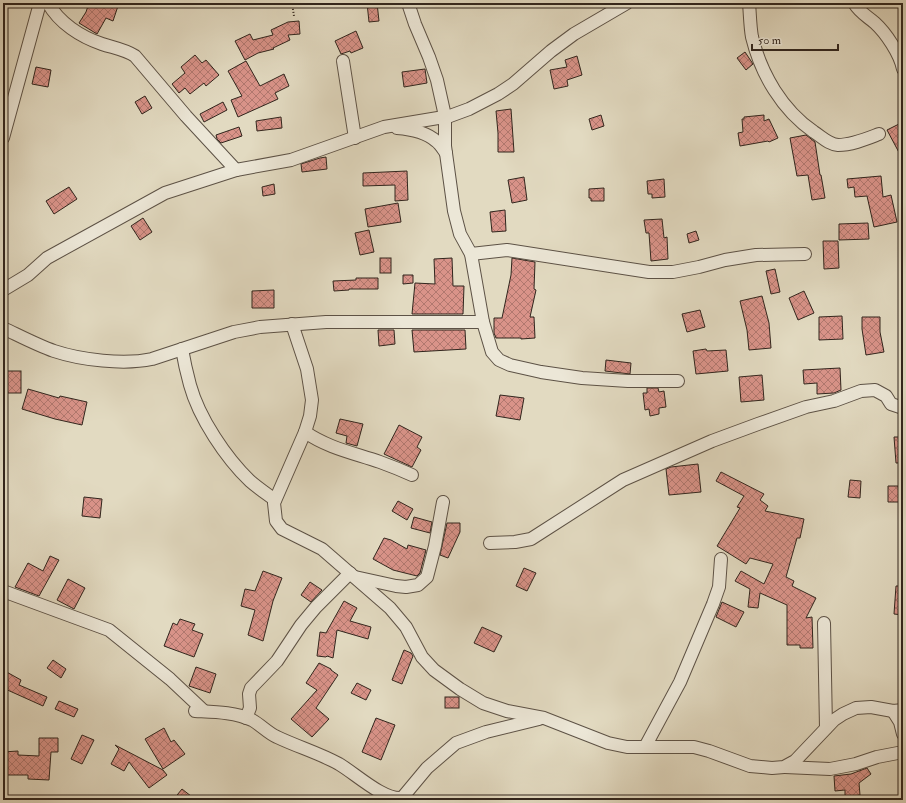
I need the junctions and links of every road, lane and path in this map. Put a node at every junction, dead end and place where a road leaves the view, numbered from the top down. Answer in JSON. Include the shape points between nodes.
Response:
{"nodes":[{"id":1,"x":40,"y":3,"type":"edge"},
{"id":2,"x":48,"y":3,"type":"edge"},
{"id":3,"x":292,"y":3,"type":"edge"},
{"id":4,"x":408,"y":3,"type":"edge"},
{"id":5,"x":627,"y":3,"type":"edge"},
{"id":6,"x":749,"y":3,"type":"edge"},
{"id":7,"x":854,"y":3,"type":"edge"},
{"id":8,"x":294,"y":16,"type":"dead end"},
{"id":9,"x":343,"y":61,"type":"dead end"},
{"id":10,"x":903,"y":69,"type":"edge"},
{"id":11,"x":445,"y":116,"type":"junction"},
{"id":12,"x":384,"y":127,"type":"junction"},
{"id":13,"x":879,"y":134,"type":"dead end"},
{"id":14,"x":3,"y":138,"type":"edge"},
{"id":15,"x":355,"y":138,"type":"junction"},
{"id":16,"x":446,"y":154,"type":"junction"},
{"id":17,"x":236,"y":170,"type":"junction"},
{"id":18,"x":471,"y":254,"type":"junction"},
{"id":19,"x":806,"y":254,"type":"dead end"},
{"id":20,"x":3,"y":290,"type":"edge"},
{"id":21,"x":483,"y":322,"type":"junction"},
{"id":22,"x":292,"y":324,"type":"junction"},
{"id":23,"x":3,"y":328,"type":"edge"},
{"id":24,"x":182,"y":349,"type":"junction"},
{"id":25,"x":678,"y":381,"type":"dead end"},
{"id":26,"x":903,"y":408,"type":"edge"},
{"id":27,"x":304,"y":432,"type":"junction"},
{"id":28,"x":412,"y":475,"type":"dead end"},
{"id":29,"x":275,"y":500,"type":"junction"},
{"id":30,"x":444,"y":502,"type":"dead end"},
{"id":31,"x":490,"y":543,"type":"dead end"},
{"id":32,"x":721,"y":559,"type":"dead end"},
{"id":33,"x":352,"y":575,"type":"junction"},
{"id":34,"x":3,"y":590,"type":"edge"},
{"id":35,"x":824,"y":623,"type":"dead end"},
{"id":36,"x":898,"y":710,"type":"edge"},
{"id":37,"x":246,"y":718,"type":"junction"},
{"id":38,"x":544,"y":718,"type":"junction"},
{"id":39,"x":826,"y":728,"type":"junction"},
{"id":40,"x":903,"y":734,"type":"edge"},
{"id":41,"x":645,"y":747,"type":"junction"},
{"id":42,"x":903,"y":752,"type":"edge"},
{"id":43,"x":784,"y":767,"type":"junction"}],
"edges":[{"from":1,"to":14,"type":"street"},
{"from":2,"to":17,"type":"street","via":[[58,18],[87,38],[135,56]]},
{"from":3,"to":8,"type":"path"},
{"from":4,"to":11,"type":"street","via":[[433,67]]},
{"from":5,"to":11,"type":"street","via":[[574,34],[498,94],[469,109]]},
{"from":6,"to":13,"type":"street","via":[[752,35],[758,58],[776,93],[798,120],[828,143],[838,145]]},
{"from":7,"to":10,"type":"street","via":[[863,15],[884,31]]},
{"from":9,"to":15,"type":"street"},
{"from":11,"to":12,"type":"street"},
{"from":11,"to":16,"type":"street"},
{"from":12,"to":15,"type":"street"},
{"from":12,"to":16,"type":"street","via":[[419,132],[437,141]]},
{"from":15,"to":17,"type":"street","via":[[291,160]]},
{"from":16,"to":18,"type":"street","via":[[454,211],[460,234]]},
{"from":17,"to":20,"type":"street","via":[[165,193],[48,258],[28,275]]},
{"from":18,"to":19,"type":"street","via":[[507,250],[649,272],[673,272],[756,255]]},
{"from":18,"to":21,"type":"street"},
{"from":21,"to":22,"type":"street"},
{"from":21,"to":25,"type":"street","via":[[492,352],[499,360],[510,366],[582,378]]},
{"from":22,"to":24,"type":"street","via":[[234,332]]},
{"from":22,"to":27,"type":"street","via":[[307,369],[312,400]]},
{"from":23,"to":24,"type":"street","via":[[55,351],[99,361],[139,362]]},
{"from":24,"to":29,"type":"street","via":[[190,386],[221,446],[251,482]]},
{"from":26,"to":31,"type":"street","via":[[891,404],[886,396],[875,390],[861,391],[834,401],[806,407],[712,441],[623,480],[531,539]]},
{"from":27,"to":28,"type":"street","via":[[316,440],[348,453],[381,462]]},
{"from":27,"to":29,"type":"street"},
{"from":29,"to":33,"type":"street","via":[[276,521],[282,529],[322,549]]},
{"from":30,"to":33,"type":"street","via":[[427,577],[418,585],[396,586]]},
{"from":32,"to":41,"type":"street","via":[[719,587],[714,604],[680,682]]},
{"from":33,"to":37,"type":"street","via":[[316,607],[277,661],[252,688]]},
{"from":33,"to":38,"type":"street","via":[[390,608],[406,627],[422,657],[434,670],[483,703],[507,711]]},
{"from":34,"to":37,"type":"street","via":[[109,630],[170,679],[200,711],[220,712]]},
{"from":35,"to":39,"type":"street"},
{"from":36,"to":39,"type":"street","via":[[856,708],[834,720]]},
{"from":36,"to":40,"type":"street"},
{"from":37,"to":38,"type":"street","via":[[271,735],[318,753],[387,795],[397,798],[402,798],[427,768],[456,743],[486,732]]},
{"from":38,"to":41,"type":"street","via":[[608,743]]},
{"from":39,"to":43,"type":"street","via":[[795,761]]},
{"from":41,"to":43,"type":"street","via":[[694,747],[750,766]]},
{"from":42,"to":43,"type":"street","via":[[830,769]]}]}
